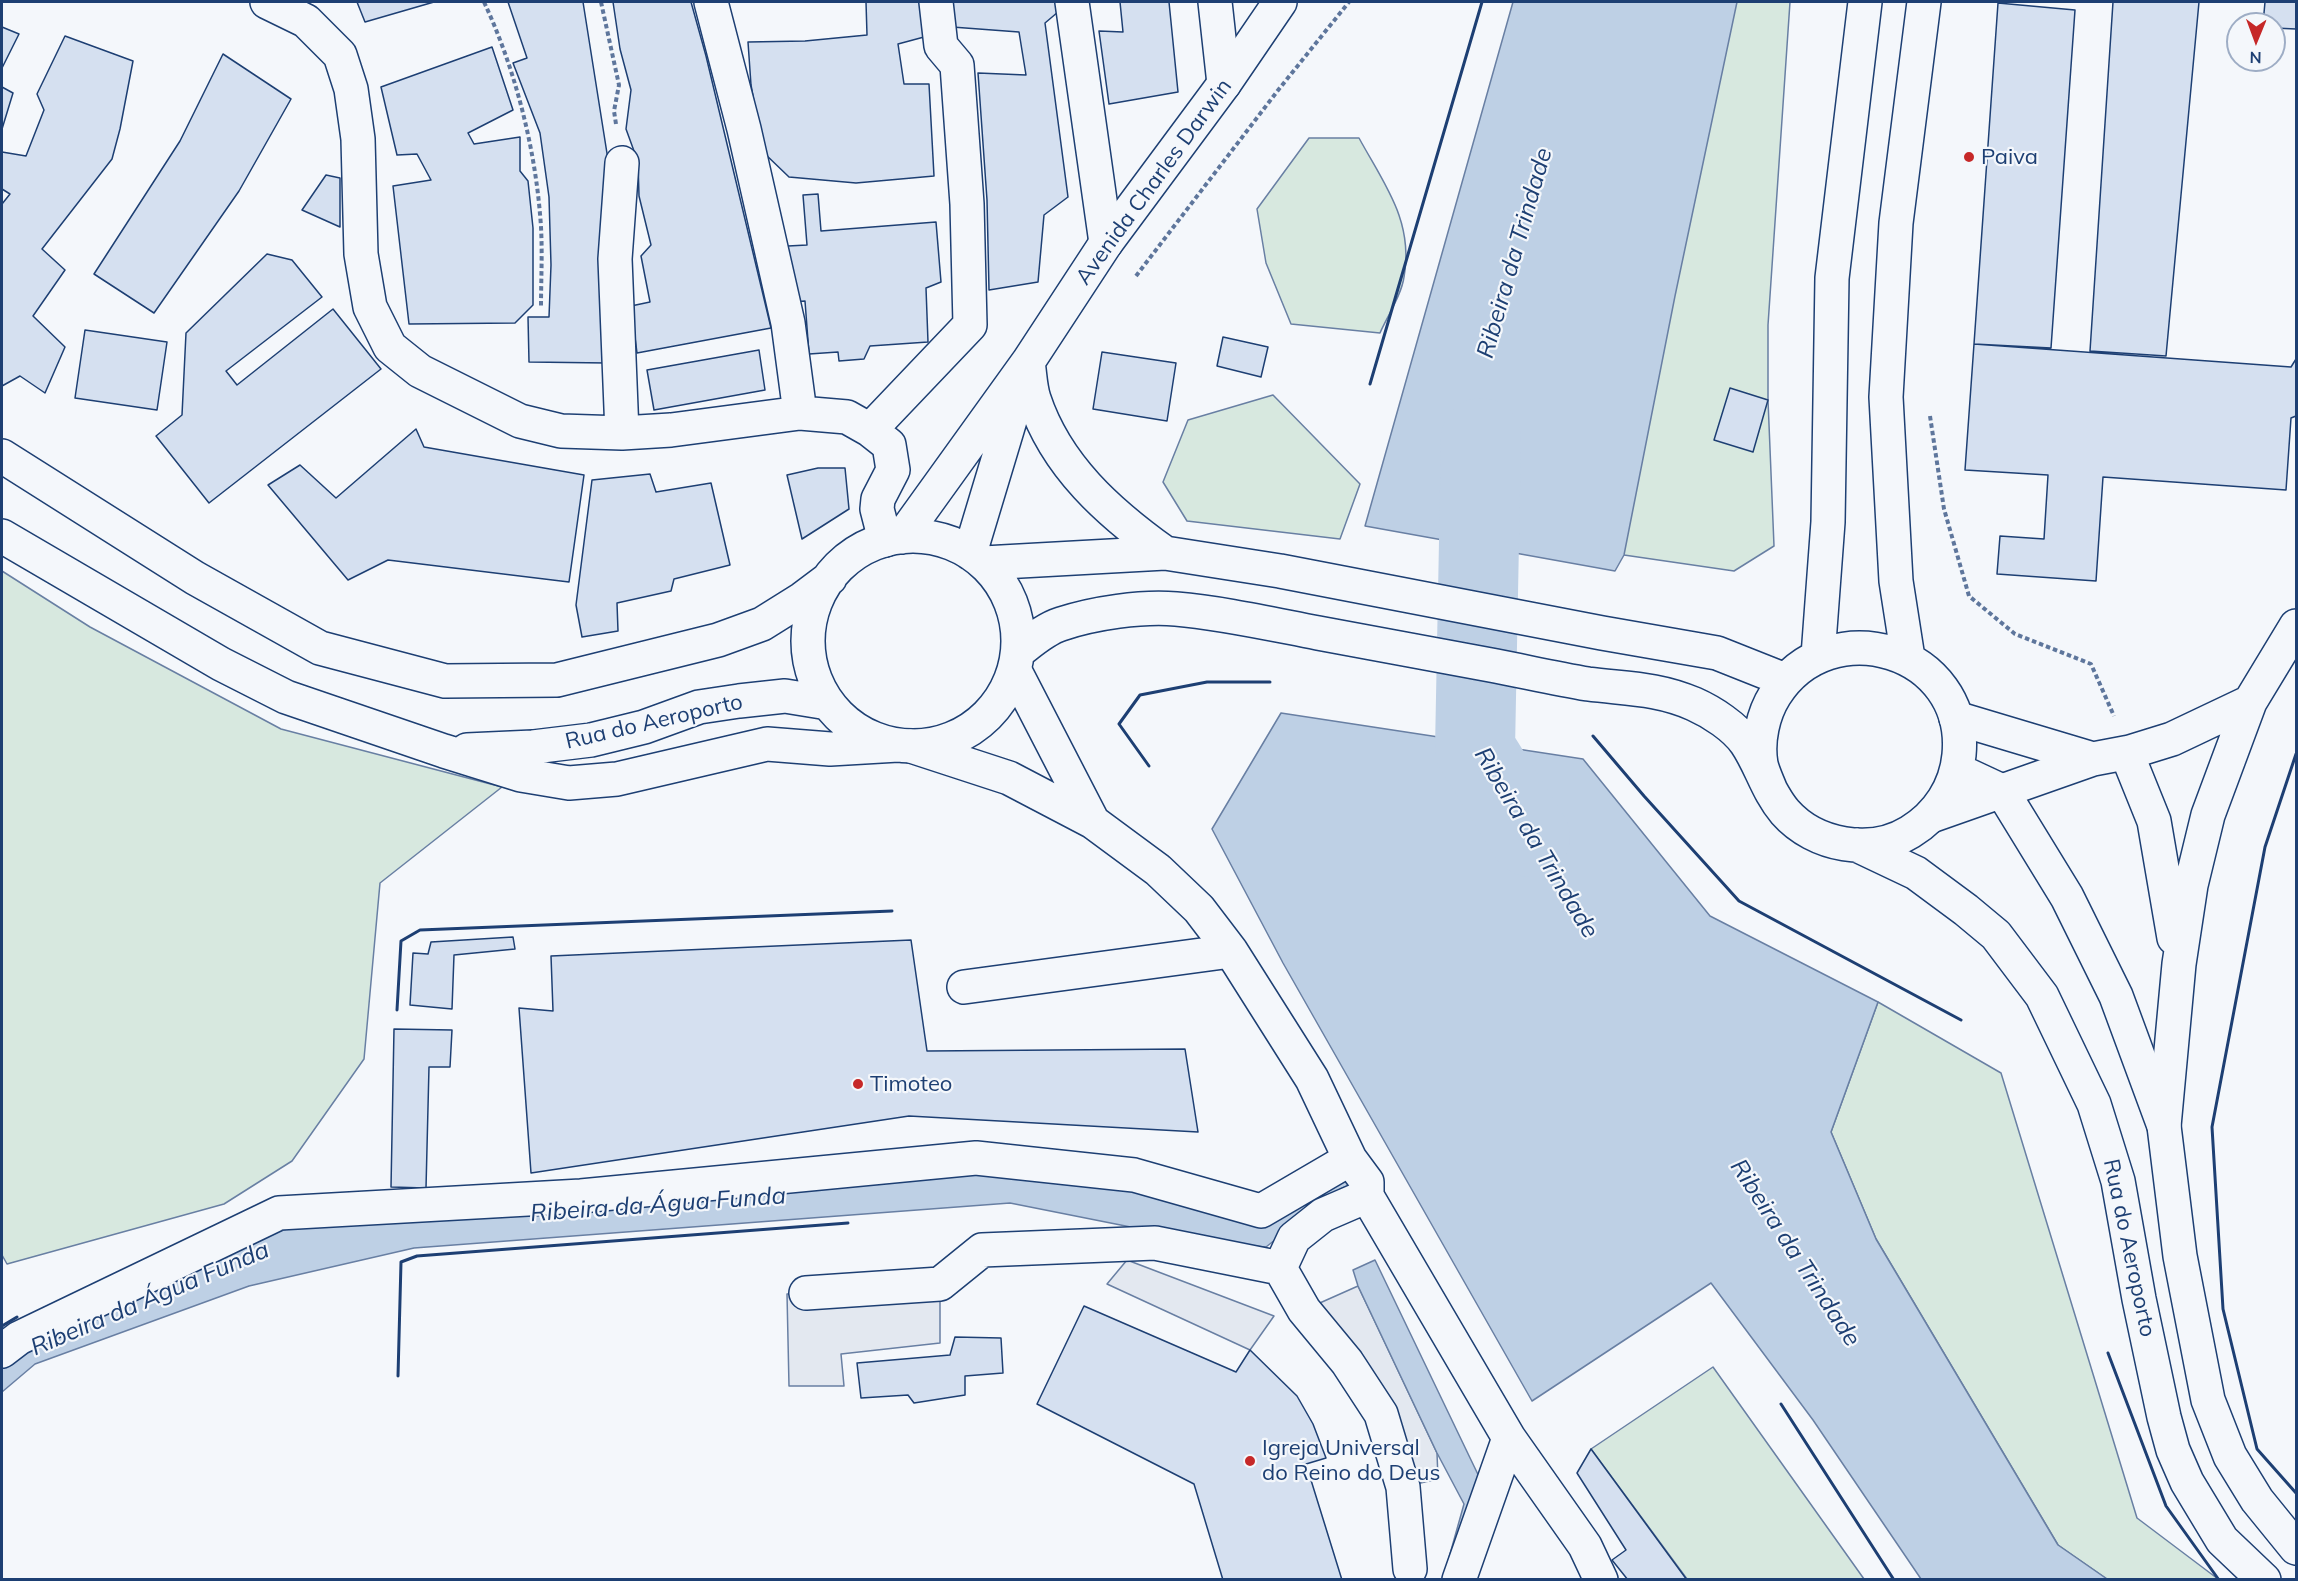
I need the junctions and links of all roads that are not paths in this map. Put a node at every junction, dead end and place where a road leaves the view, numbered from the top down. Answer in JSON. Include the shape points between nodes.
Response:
{"nodes":[{"id":1,"x":267,"y":2,"type":"edge"},
{"id":2,"x":711,"y":2,"type":"edge"},
{"id":3,"x":936,"y":2,"type":"edge"},
{"id":4,"x":1072,"y":2,"type":"edge"},
{"id":5,"x":1215,"y":2,"type":"edge"},
{"id":6,"x":1280,"y":2,"type":"edge"},
{"id":7,"x":1866,"y":2,"type":"edge"},
{"id":8,"x":1924,"y":2,"type":"edge"},
{"id":9,"x":310,"y":11,"type":"edge"},
{"id":10,"x":1224,"y":84,"type":"junction"},
{"id":11,"x":622,"y":163,"type":"road end"},
{"id":12,"x":1106,"y":243,"type":"junction"},
{"id":13,"x":1028,"y":362,"type":"junction"},
{"id":14,"x":800,"y":413,"type":"junction"},
{"id":15,"x":870,"y":430,"type":"junction"},
{"id":16,"x":622,"y":433,"type":"junction"},
{"id":17,"x":2,"y":456,"type":"edge"},
{"id":18,"x":2,"y":536,"type":"edge"},
{"id":19,"x":893,"y":539,"type":"junction"},
{"id":20,"x":1165,"y":553,"type":"junction"},
{"id":21,"x":977,"y":558,"type":"junction"},
{"id":22,"x":830,"y":578,"type":"junction"},
{"id":23,"x":2296,"y":626,"type":"edge"},
{"id":24,"x":1818,"y":656,"type":"junction"},
{"id":25,"x":1908,"y":658,"type":"junction"},
{"id":26,"x":1017,"y":661,"type":"junction"},
{"id":27,"x":1785,"y":680,"type":"junction"},
{"id":28,"x":2250,"y":702,"type":"junction"},
{"id":29,"x":828,"y":703,"type":"junction"},
{"id":30,"x":1956,"y":718,"type":"junction"},
{"id":31,"x":905,"y":746,"type":"junction"},
{"id":32,"x":444,"y":751,"type":"junction"},
{"id":33,"x":2130,"y":752,"type":"junction"},
{"id":34,"x":2093,"y":759,"type":"junction"},
{"id":35,"x":1957,"y":770,"type":"junction"},
{"id":36,"x":1771,"y":791,"type":"junction"},
{"id":37,"x":2002,"y":791,"type":"junction"},
{"id":38,"x":1930,"y":816,"type":"junction"},
{"id":39,"x":1093,"y":822,"type":"junction"},
{"id":40,"x":1857,"y":845,"type":"junction"},
{"id":41,"x":1231,"y":951,"type":"junction"},
{"id":42,"x":2179,"y":963,"type":"junction"},
{"id":43,"x":964,"y":987,"type":"dead end"},
{"id":44,"x":2164,"y":1126,"type":"junction"},
{"id":45,"x":1361,"y":1178,"type":"junction"},
{"id":46,"x":1280,"y":1268,"type":"junction"},
{"id":47,"x":807,"y":1293,"type":"dead end"},
{"id":48,"x":2,"y":1351,"type":"edge"},
{"id":49,"x":1509,"y":1438,"type":"junction"},
{"id":50,"x":2296,"y":1548,"type":"edge"},
{"id":51,"x":1410,"y":1569,"type":"dead end"},
{"id":52,"x":1459,"y":1580,"type":"edge"},
{"id":53,"x":1601,"y":1580,"type":"edge"},
{"id":54,"x":2264,"y":1580,"type":"edge"}],
"edges":[{"from":1,"to":9,"type":"main road"},
{"from":2,"to":14,"type":"main road","via":[[788,323]]},
{"from":3,"to":15,"type":"main road","via":[[941,46],[957,65],[967,204],[970,324]]},
{"from":4,"to":12,"type":"main road"},
{"from":5,"to":10,"type":"main road"},
{"from":6,"to":10,"type":"main road","name":"Avenida Charles Darwin"},
{"from":7,"to":24,"type":"main road","via":[[1832,278],[1828,522]]},
{"from":8,"to":25,"type":"main road","via":[[1896,223],[1886,397],[1896,581]]},
{"from":9,"to":16,"type":"main road","via":[[340,55],[351,89],[358,139],[361,254],[370,307],[390,347],[420,371],[519,421],[561,431]]},
{"from":10,"to":12,"type":"main road","name":"Avenida Charles Darwin"},
{"from":11,"to":16,"type":"main road","via":[[615,259]]},
{"from":12,"to":13,"type":"main road","name":"Avenida Charles Darwin"},
{"from":13,"to":19,"type":"main road"},
{"from":13,"to":20,"type":"main road","via":[[1033,397],[1043,422],[1070,466],[1111,512]]},
{"from":13,"to":21,"type":"main road"},
{"from":14,"to":15,"type":"main road","via":[[847,417]]},
{"from":14,"to":16,"type":"main road"},
{"from":15,"to":19,"type":"main road","via":[[889,445],[892,457],[893,470],[877,509]]},
{"from":17,"to":22,"type":"main road","via":[[195,578],[320,648],[445,681],[556,680],[718,640],[762,624]]},
{"from":18,"to":32,"type":"main road","via":[[221,664],[286,697]]},
{"from":19,"to":21,"type":"main road","via":[[926,537],[948,542]]},
{"from":19,"to":22,"type":"main road","via":[[865,549]]},
{"from":20,"to":21,"type":"main road"},
{"from":20,"to":27,"type":"main road","via":[[1717,653]]},
{"from":21,"to":26,"type":"main road","via":[[1004,588],[1017,618]]},
{"from":22,"to":29,"type":"main road","via":[[816,600],[808,653],[815,679]]},
{"from":23,"to":28,"type":"main road"},
{"from":24,"to":25,"type":"main road","via":[[1848,647],[1878,648]]},
{"from":24,"to":27,"type":"main road"},
{"from":25,"to":30,"type":"main road","via":[[1929,673]]},
{"from":26,"to":31,"type":"main road","via":[[1000,701],[976,726],[946,742]]},
{"from":26,"to":36,"type":"main road","via":[[1047,630],[1103,614],[1176,609],[1266,623],[1587,684],[1661,692],[1697,705],[1745,741]]},
{"from":26,"to":39,"type":"main road"},
{"from":27,"to":36,"type":"main road","via":[[1768,705],[1761,734],[1761,763]]},
{"from":28,"to":33,"type":"main road","via":[[2172,739]]},
{"from":28,"to":42,"type":"main road","via":[[2208,815]]},
{"from":29,"to":31,"type":"main road","via":[[859,731]]},
{"from":29,"to":32,"type":"main road","name":"Rua do Aeroporto","via":[[785,696],[740,701],[699,707],[644,727],[591,740]]},
{"from":30,"to":34,"type":"main road"},
{"from":30,"to":35,"type":"main road","via":[[1960,744]]},
{"from":31,"to":32,"type":"main road","via":[[830,748],[767,744],[617,779],[569,783],[521,775]]},
{"from":31,"to":39,"type":"main road","via":[[1009,778]]},
{"from":33,"to":34,"type":"main road"},
{"from":33,"to":42,"type":"main road","via":[[2154,821]]},
{"from":34,"to":37,"type":"main road"},
{"from":35,"to":37,"type":"main road"},
{"from":35,"to":38,"type":"main road","via":[[1947,795]]},
{"from":36,"to":40,"type":"main road","via":[[1786,813],[1806,830],[1831,841]]},
{"from":37,"to":38,"type":"main road"},
{"from":37,"to":44,"type":"main road","via":[[2067,897],[2116,996]]},
{"from":38,"to":40,"type":"main road","via":[[1909,833],[1884,843]]},
{"from":39,"to":41,"type":"main road","via":[[1166,878],[1199,909]]},
{"from":40,"to":54,"type":"main road","name":"Rua do Aeroporto","via":[[1916,873],[1966,910],[1996,935],[2042,996],[2094,1104],[2118,1181],[2173,1450],[2187,1482],[2222,1540]]},
{"from":41,"to":43,"type":"main road"},
{"from":41,"to":45,"type":"main road","via":[[1312,1079]]},
{"from":42,"to":44,"type":"main road"},
{"from":44,"to":50,"type":"main road","via":[[2180,1256],[2208,1400],[2230,1456],[2257,1500]]},
{"from":45,"to":46,"type":"main road","via":[[1294,1238]]},
{"from":45,"to":48,"type":"main road","via":[[1261,1211],[1134,1175],[976,1158],[581,1196],[279,1213],[19,1338]]},
{"from":45,"to":49,"type":"main road"},
{"from":46,"to":47,"type":"main road","via":[[1155,1243],[982,1250],[940,1284]]},
{"from":46,"to":51,"type":"main road","via":[[1304,1310],[1347,1362],[1381,1414],[1402,1487]]},
{"from":49,"to":52,"type":"main road"},
{"from":49,"to":53,"type":"main road","via":[[1585,1546]]}]}
